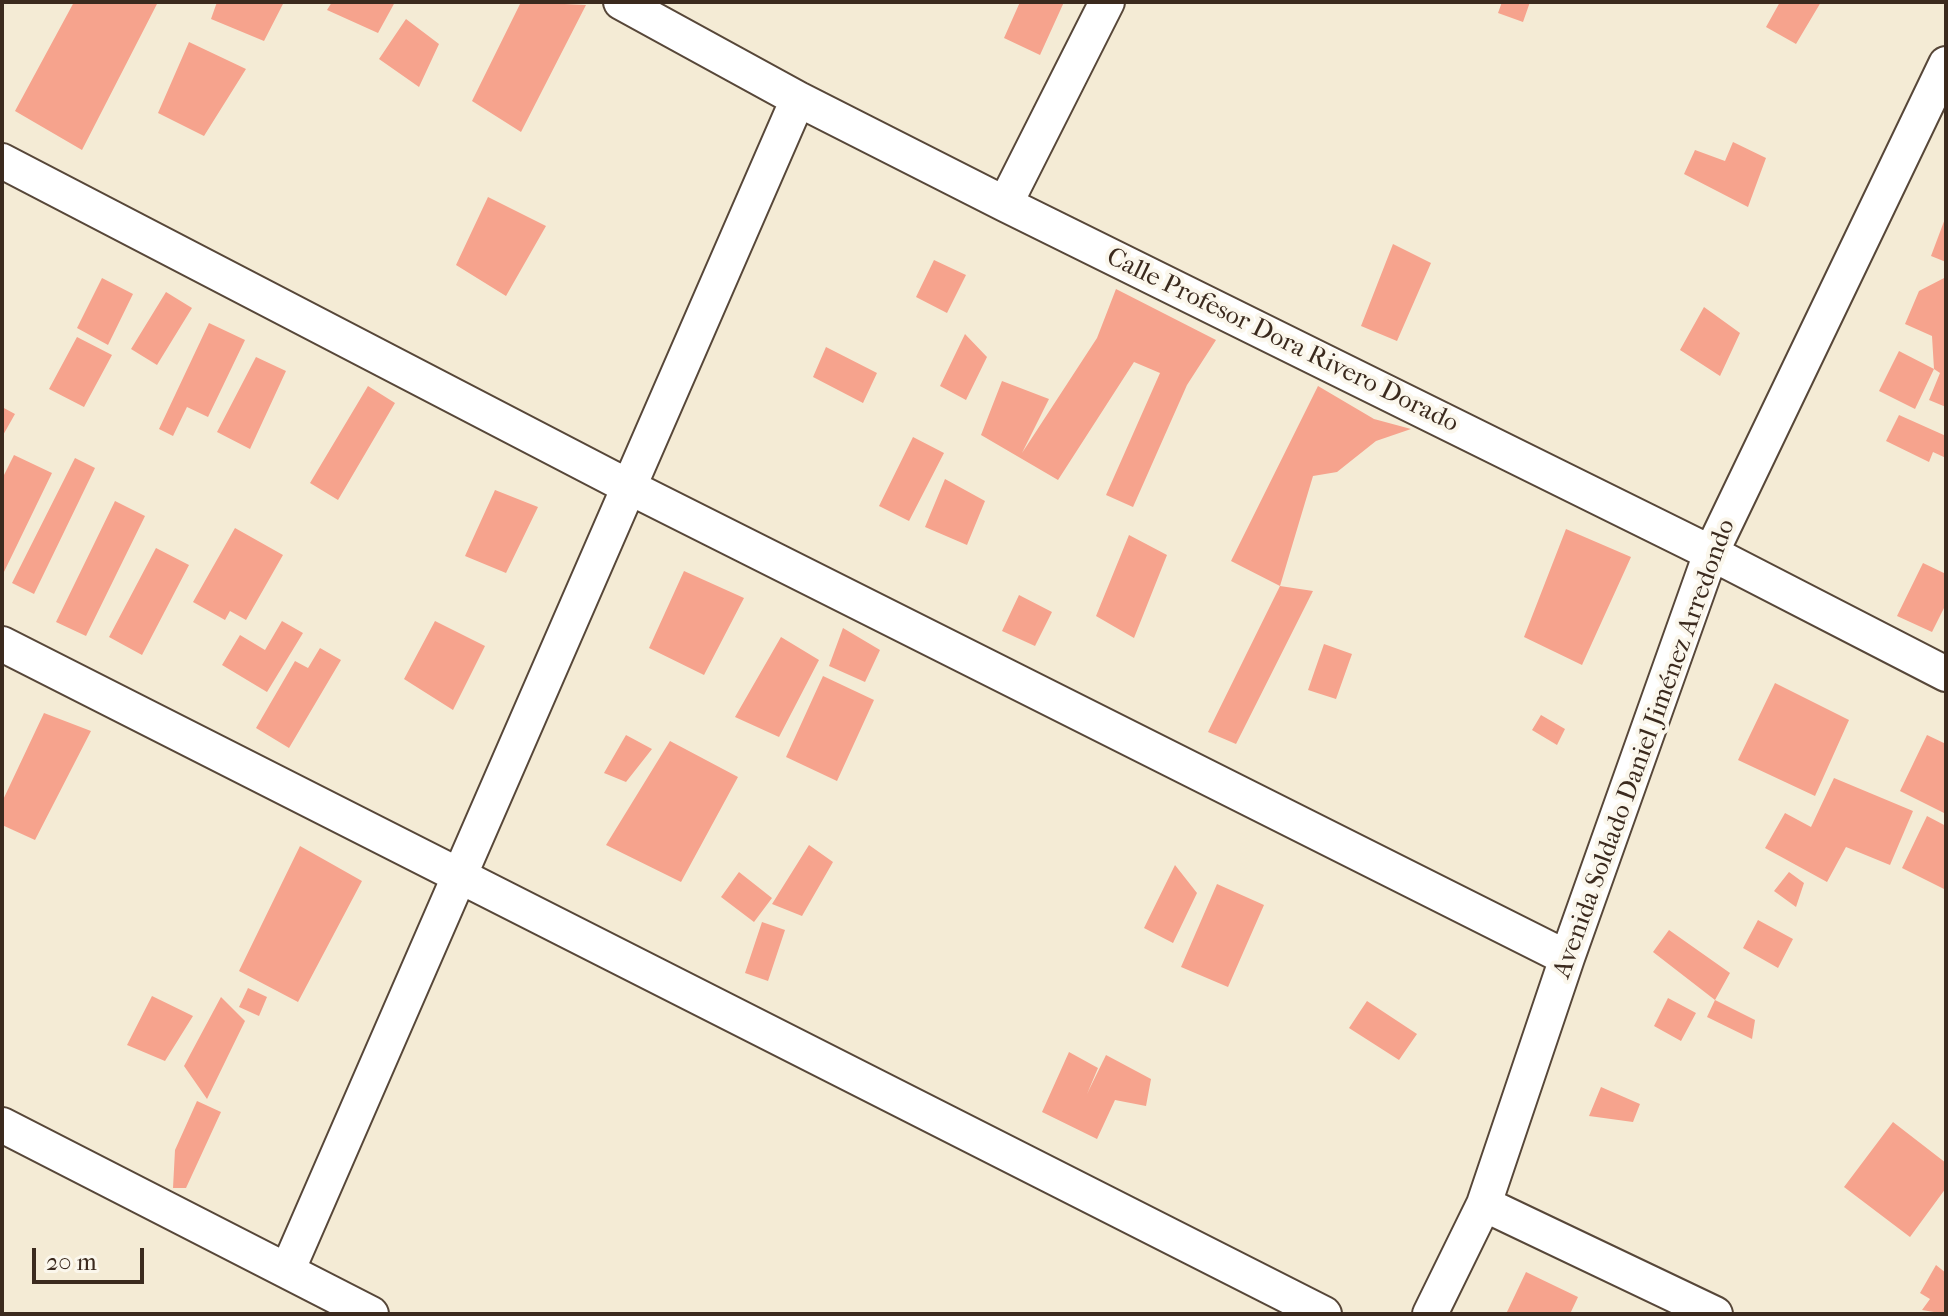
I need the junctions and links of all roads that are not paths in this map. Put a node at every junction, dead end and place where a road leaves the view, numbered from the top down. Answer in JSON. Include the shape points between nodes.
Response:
{"nodes":[{"id":1,"x":621,"y":2,"type":"edge"},
{"id":2,"x":1107,"y":2,"type":"edge"},
{"id":3,"x":1946,"y":64,"type":"edge"},
{"id":4,"x":798,"y":99,"type":"junction"},
{"id":5,"x":2,"y":161,"type":"edge"},
{"id":6,"x":1005,"y":204,"type":"junction"},
{"id":7,"x":631,"y":488,"type":"junction"},
{"id":8,"x":1711,"y":553,"type":"junction"},
{"id":9,"x":2,"y":644,"type":"edge"},
{"id":10,"x":1946,"y":674,"type":"edge"},
{"id":11,"x":460,"y":877,"type":"junction"},
{"id":12,"x":1567,"y":958,"type":"junction"},
{"id":13,"x":2,"y":1125,"type":"edge"},
{"id":14,"x":1484,"y":1204,"type":"junction"},
{"id":15,"x":288,"y":1269,"type":"junction"},
{"id":16,"x":371,"y":1314,"type":"edge"},
{"id":17,"x":1324,"y":1314,"type":"edge"},
{"id":18,"x":1430,"y":1314,"type":"edge"},
{"id":19,"x":1715,"y":1314,"type":"edge"}],
"edges":[{"from":1,"to":4,"type":"street","name":"Calle Profesor Dora Rivero Dorado"},
{"from":2,"to":6,"type":"street"},
{"from":3,"to":8,"type":"street","name":"Avenida Soldado Daniel Jiménez Arredondo"},
{"from":4,"to":6,"type":"street","name":"Calle Profesor Dora Rivero Dorado"},
{"from":4,"to":7,"type":"street"},
{"from":5,"to":7,"type":"street"},
{"from":6,"to":8,"type":"street","name":"Calle Profesor Dora Rivero Dorado"},
{"from":7,"to":11,"type":"street"},
{"from":7,"to":12,"type":"street"},
{"from":8,"to":10,"type":"street","name":"Calle Profesor Dora Rivero Dorado"},
{"from":8,"to":12,"type":"street","name":"Avenida Soldado Daniel Jiménez Arredondo"},
{"from":9,"to":11,"type":"street"},
{"from":11,"to":15,"type":"street"},
{"from":11,"to":17,"type":"street"},
{"from":12,"to":14,"type":"street","name":"Avenida Soldado Daniel Jiménez Arredondo"},
{"from":13,"to":15,"type":"street"},
{"from":14,"to":18,"type":"street","name":"Avenida Soldado Daniel Jiménez Arredondo"},
{"from":14,"to":19,"type":"street"},
{"from":15,"to":16,"type":"street"}]}
